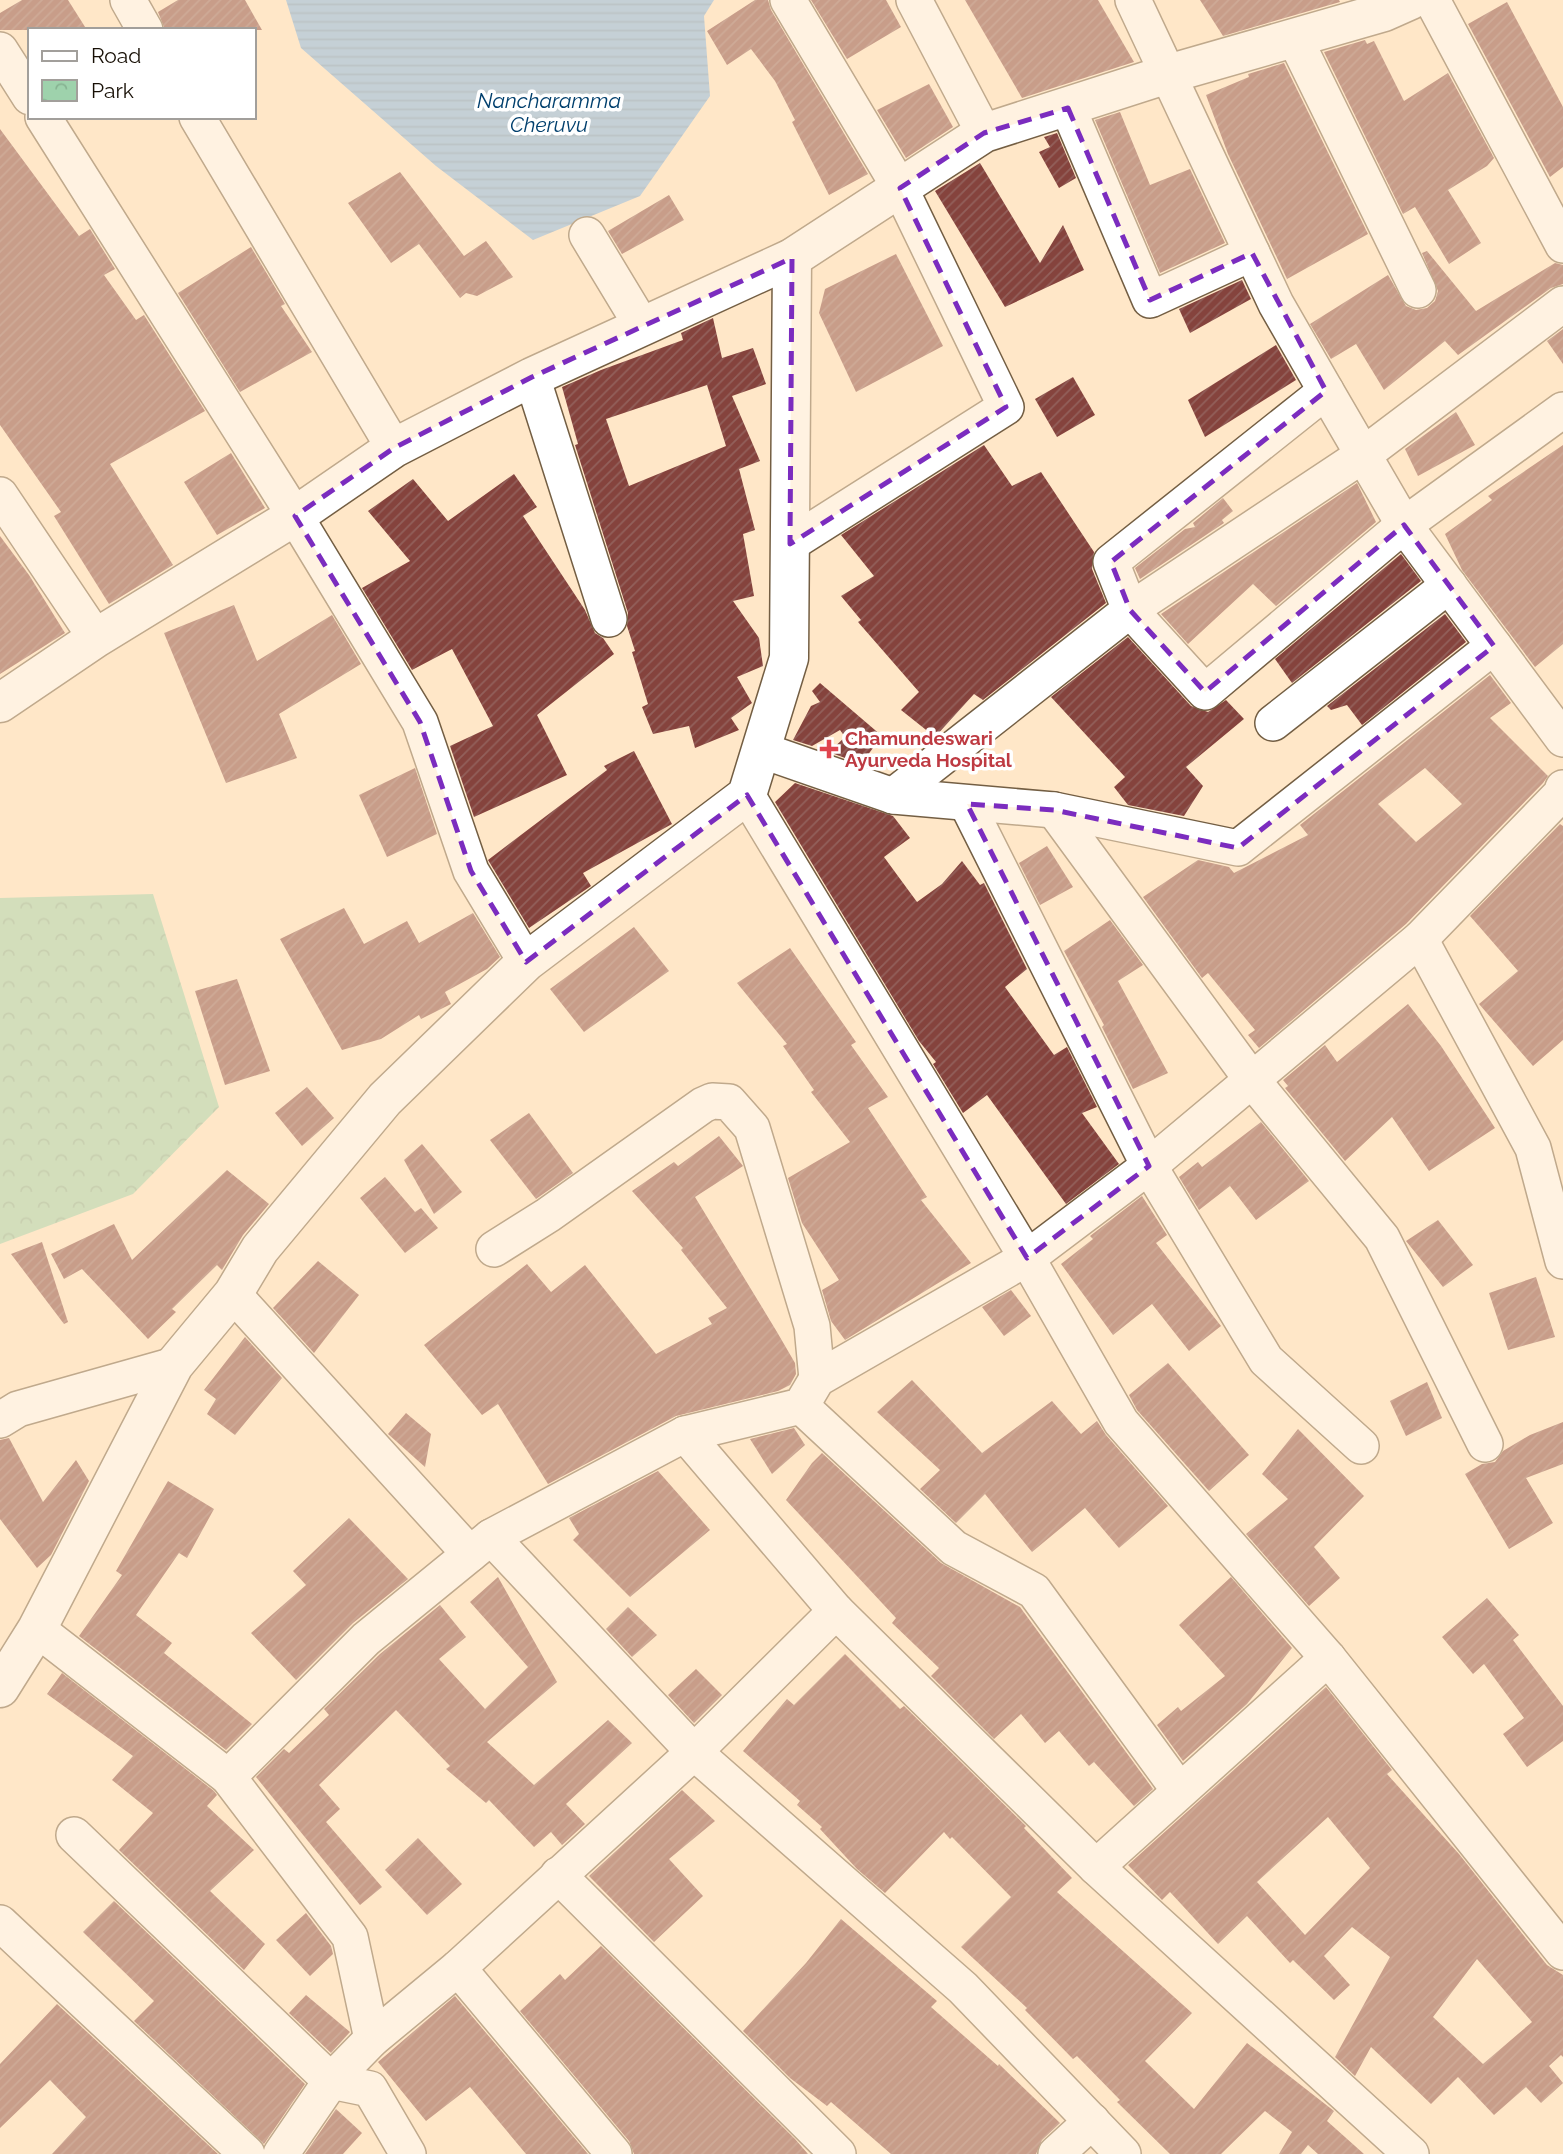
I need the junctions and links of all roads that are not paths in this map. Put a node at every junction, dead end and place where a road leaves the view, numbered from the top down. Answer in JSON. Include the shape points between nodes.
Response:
{"nodes":[{"id":1,"x":128,"y":0,"type":"edge"},
{"id":2,"x":788,"y":0,"type":"edge"},
{"id":3,"x":914,"y":0,"type":"edge"},
{"id":4,"x":1133,"y":0,"type":"edge"},
{"id":5,"x":1432,"y":0,"type":"edge"},
{"id":6,"x":1390,"y":4,"type":"edge"},
{"id":7,"x":144,"y":28,"type":"edge"},
{"id":8,"x":1295,"y":38,"type":"junction"},
{"id":9,"x":0,"y":50,"type":"edge"},
{"id":10,"x":1168,"y":74,"type":"junction"},
{"id":11,"x":28,"y":94,"type":"edge"},
{"id":12,"x":1068,"y":108,"type":"junction"},
{"id":13,"x":44,"y":119,"type":"edge"},
{"id":14,"x":198,"y":119,"type":"edge"},
{"id":15,"x":984,"y":133,"type":"junction"},
{"id":16,"x":900,"y":188,"type":"junction"},
{"id":17,"x":587,"y":234,"type":"dead end"},
{"id":18,"x":1563,"y":245,"type":"edge"},
{"id":19,"x":1252,"y":253,"type":"junction"},
{"id":20,"x":792,"y":258,"type":"junction"},
{"id":21,"x":1418,"y":290,"type":"dead end"},
{"id":22,"x":1563,"y":304,"type":"edge"},
{"id":23,"x":642,"y":326,"type":"junction"},
{"id":24,"x":532,"y":377,"type":"junction"},
{"id":25,"x":1326,"y":391,"type":"junction"},
{"id":26,"x":1563,"y":410,"type":"edge"},
{"id":27,"x":394,"y":448,"type":"junction"},
{"id":28,"x":1363,"y":455,"type":"junction"},
{"id":29,"x":0,"y":495,"type":"edge"},
{"id":30,"x":295,"y":516,"type":"junction"},
{"id":31,"x":1405,"y":525,"type":"junction"},
{"id":32,"x":790,"y":544,"type":"junction"},
{"id":33,"x":1449,"y":585,"type":"junction"},
{"id":34,"x":1130,"y":610,"type":"junction"},
{"id":35,"x":609,"y":619,"type":"dead end"},
{"id":36,"x":96,"y":638,"type":"junction"},
{"id":37,"x":1494,"y":646,"type":"junction"},
{"id":38,"x":0,"y":702,"type":"edge"},
{"id":39,"x":1273,"y":723,"type":"dead end"},
{"id":40,"x":1563,"y":739,"type":"edge"},
{"id":41,"x":761,"y":750,"type":"junction"},
{"id":42,"x":1562,"y":793,"type":"edge"},
{"id":43,"x":747,"y":794,"type":"junction"},
{"id":44,"x":893,"y":796,"type":"junction"},
{"id":45,"x":967,"y":804,"type":"junction"},
{"id":46,"x":1054,"y":810,"type":"junction"},
{"id":47,"x":1420,"y":939,"type":"junction"},
{"id":48,"x":526,"y":962,"type":"junction"},
{"id":49,"x":1252,"y":1080,"type":"junction"},
{"id":50,"x":1149,"y":1166,"type":"junction"},
{"id":51,"x":494,"y":1249,"type":"dead end"},
{"id":52,"x":1027,"y":1258,"type":"junction"},
{"id":53,"x":1563,"y":1261,"type":"edge"},
{"id":54,"x":233,"y":1294,"type":"junction"},
{"id":55,"x":174,"y":1365,"type":"junction"},
{"id":56,"x":809,"y":1393,"type":"junction"},
{"id":57,"x":0,"y":1420,"type":"edge"},
{"id":58,"x":685,"y":1434,"type":"junction"},
{"id":59,"x":1485,"y":1444,"type":"dead end"},
{"id":60,"x":1361,"y":1446,"type":"dead end"},
{"id":61,"x":481,"y":1546,"type":"junction"},
{"id":62,"x":836,"y":1611,"type":"junction"},
{"id":63,"x":37,"y":1629,"type":"junction"},
{"id":64,"x":1328,"y":1658,"type":"junction"},
{"id":65,"x":0,"y":1688,"type":"edge"},
{"id":66,"x":694,"y":1752,"type":"junction"},
{"id":67,"x":229,"y":1777,"type":"junction"},
{"id":68,"x":1179,"y":1790,"type":"junction"},
{"id":69,"x":74,"y":1835,"type":"dead end"},
{"id":70,"x":1096,"y":1867,"type":"junction"},
{"id":71,"x":558,"y":1875,"type":"junction"},
{"id":72,"x":0,"y":1923,"type":"edge"},
{"id":73,"x":1563,"y":1952,"type":"edge"},
{"id":74,"x":458,"y":1968,"type":"junction"},
{"id":75,"x":372,"y":2039,"type":"junction"},
{"id":76,"x":331,"y":2081,"type":"junction"},
{"id":77,"x":1091,"y":2121,"type":"junction"},
{"id":78,"x":247,"y":2154,"type":"edge"},
{"id":79,"x":281,"y":2154,"type":"edge"},
{"id":80,"x":408,"y":2154,"type":"edge"},
{"id":81,"x":614,"y":2154,"type":"edge"},
{"id":82,"x":838,"y":2154,"type":"edge"},
{"id":83,"x":1056,"y":2154,"type":"edge"},
{"id":84,"x":1123,"y":2154,"type":"edge"},
{"id":85,"x":1411,"y":2154,"type":"edge"}],
"edges":[{"from":1,"to":7,"type":"street"},
{"from":2,"to":16,"type":"street"},
{"from":3,"to":15,"type":"street"},
{"from":4,"to":10,"type":"street"},
{"from":5,"to":18,"type":"street"},
{"from":6,"to":8,"type":"street"},
{"from":8,"to":10,"type":"street"},
{"from":8,"to":21,"type":"street"},
{"from":9,"to":11,"type":"street"},
{"from":10,"to":12,"type":"street"},
{"from":10,"to":19,"type":"street"},
{"from":12,"to":15,"type":"street"},
{"from":12,"to":19,"type":"street","via":[[1150,300]]},
{"from":13,"to":30,"type":"street"},
{"from":14,"to":27,"type":"street"},
{"from":15,"to":16,"type":"street"},
{"from":16,"to":20,"type":"street"},
{"from":16,"to":32,"type":"street","via":[[1006,407]]},
{"from":17,"to":23,"type":"street"},
{"from":19,"to":25,"type":"street"},
{"from":20,"to":23,"type":"street"},
{"from":20,"to":32,"type":"street"},
{"from":22,"to":28,"type":"street"},
{"from":23,"to":24,"type":"street"},
{"from":24,"to":27,"type":"street"},
{"from":24,"to":35,"type":"street"},
{"from":25,"to":28,"type":"street"},
{"from":25,"to":34,"type":"street","via":[[1111,562]]},
{"from":26,"to":31,"type":"street"},
{"from":27,"to":30,"type":"street"},
{"from":28,"to":31,"type":"street"},
{"from":28,"to":34,"type":"street"},
{"from":29,"to":36,"type":"street"},
{"from":30,"to":36,"type":"street"},
{"from":30,"to":48,"type":"street","via":[[420,722],[471,871]]},
{"from":31,"to":33,"type":"street"},
{"from":31,"to":34,"type":"street","via":[[1205,692]]},
{"from":32,"to":41,"type":"street","via":[[789,658]]},
{"from":33,"to":37,"type":"street"},
{"from":33,"to":39,"type":"street"},
{"from":34,"to":44,"type":"street"},
{"from":36,"to":38,"type":"street"},
{"from":37,"to":40,"type":"street"},
{"from":37,"to":46,"type":"street","via":[[1238,848]]},
{"from":41,"to":43,"type":"street"},
{"from":41,"to":44,"type":"street"},
{"from":42,"to":47,"type":"street"},
{"from":43,"to":48,"type":"street"},
{"from":43,"to":52,"type":"street"},
{"from":44,"to":45,"type":"street"},
{"from":45,"to":46,"type":"street"},
{"from":45,"to":50,"type":"street"},
{"from":46,"to":49,"type":"street"},
{"from":47,"to":49,"type":"street"},
{"from":47,"to":53,"type":"street","via":[[1532,1148]]},
{"from":48,"to":54,"type":"street","via":[[385,1099],[260,1249]]},
{"from":49,"to":50,"type":"street"},
{"from":49,"to":59,"type":"street","via":[[1382,1238]]},
{"from":50,"to":52,"type":"street"},
{"from":50,"to":60,"type":"street","via":[[1266,1360]]},
{"from":51,"to":56,"type":"street","via":[[703,1105],[729,1102],[752,1129],[812,1326]]},
{"from":52,"to":56,"type":"street"},
{"from":52,"to":64,"type":"street","via":[[1121,1422]]},
{"from":54,"to":55,"type":"street"},
{"from":54,"to":61,"type":"street"},
{"from":55,"to":57,"type":"street","via":[[18,1409]]},
{"from":55,"to":63,"type":"street"},
{"from":56,"to":58,"type":"street"},
{"from":56,"to":68,"type":"street","via":[[954,1548],[1034,1591]]},
{"from":58,"to":61,"type":"street"},
{"from":58,"to":62,"type":"street"},
{"from":61,"to":66,"type":"street"},
{"from":61,"to":67,"type":"street","via":[[366,1639]]},
{"from":62,"to":66,"type":"street"},
{"from":62,"to":70,"type":"street"},
{"from":63,"to":65,"type":"street"},
{"from":63,"to":67,"type":"street"},
{"from":64,"to":68,"type":"street"},
{"from":64,"to":73,"type":"street"},
{"from":66,"to":71,"type":"street"},
{"from":66,"to":77,"type":"street","via":[[963,1988]]},
{"from":67,"to":75,"type":"street","via":[[350,1937]]},
{"from":68,"to":70,"type":"street"},
{"from":69,"to":76,"type":"street"},
{"from":70,"to":85,"type":"street"},
{"from":71,"to":74,"type":"street"},
{"from":71,"to":82,"type":"street"},
{"from":72,"to":78,"type":"street"},
{"from":74,"to":75,"type":"street"},
{"from":74,"to":81,"type":"street"},
{"from":75,"to":76,"type":"street"},
{"from":76,"to":79,"type":"street"},
{"from":76,"to":80,"type":"street","via":[[370,2089]]},
{"from":77,"to":83,"type":"street"},
{"from":77,"to":84,"type":"street"}]}
